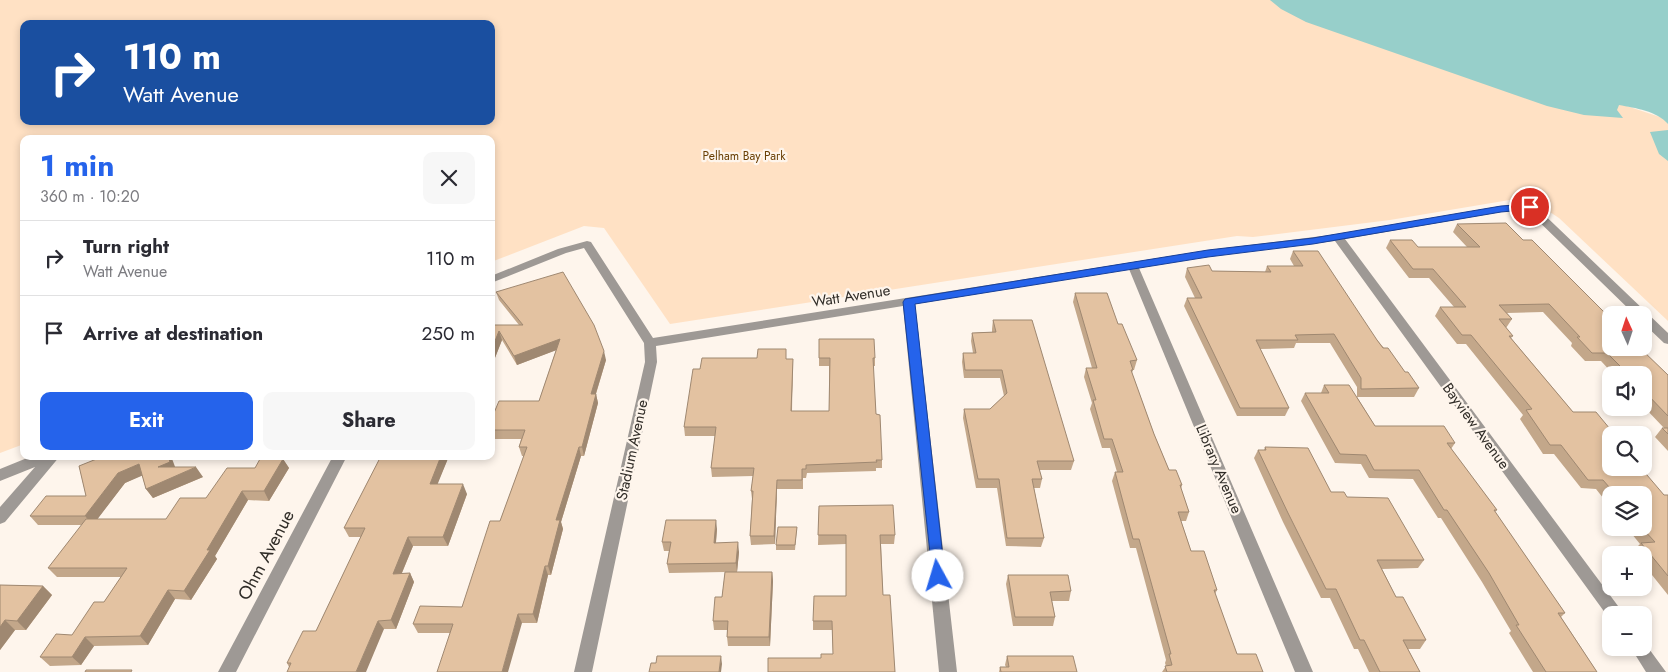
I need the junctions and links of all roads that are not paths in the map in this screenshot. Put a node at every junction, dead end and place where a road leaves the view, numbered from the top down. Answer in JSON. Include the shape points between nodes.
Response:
{"nodes":[{"id":1,"x":1338,"y":237,"type":"junction"},
{"id":2,"x":1133,"y":266,"type":"junction"},
{"id":3,"x":495,"y":278,"type":"edge"},
{"id":4,"x":909,"y":302,"type":"junction"},
{"id":5,"x":1633,"y":306,"type":"edge"},
{"id":6,"x":1652,"y":325,"type":"edge"},
{"id":7,"x":1668,"y":340,"type":"edge"},
{"id":8,"x":650,"y":343,"type":"junction"},
{"id":9,"x":38,"y":460,"type":"edge"},
{"id":10,"x":50,"y":460,"type":"edge"},
{"id":11,"x":338,"y":460,"type":"edge"},
{"id":12,"x":0,"y":476,"type":"edge"},
{"id":13,"x":0,"y":518,"type":"edge"},
{"id":14,"x":1608,"y":606,"type":"edge"},
{"id":15,"x":1645,"y":656,"type":"edge"},
{"id":16,"x":227,"y":672,"type":"edge"},
{"id":17,"x":583,"y":672,"type":"edge"},
{"id":18,"x":948,"y":672,"type":"edge"},
{"id":19,"x":1304,"y":672,"type":"edge"},
{"id":20,"x":1657,"y":672,"type":"edge"}],
"edges":[{"from":1,"to":2,"type":"street","name":"Watt Avenue"},
{"from":1,"to":5,"type":"street","name":"Watt Avenue","via":[[1501,209],[1530,207]]},
{"from":1,"to":14,"type":"street","name":"Bayview Avenue"},
{"from":2,"to":4,"type":"street","name":"Watt Avenue"},
{"from":2,"to":19,"type":"street","name":"Library Avenue"},
{"from":3,"to":8,"type":"street","via":[[587,244]]},
{"from":4,"to":8,"type":"street","name":"Watt Avenue"},
{"from":4,"to":18,"type":"street"},
{"from":6,"to":7,"type":"street"},
{"from":8,"to":17,"type":"street","name":"Stadium Avenue","via":[[651,362]]},
{"from":9,"to":12,"type":"street"},
{"from":10,"to":13,"type":"street"},
{"from":11,"to":16,"type":"street","name":"Ohm Avenue"},
{"from":15,"to":20,"type":"street"}]}
